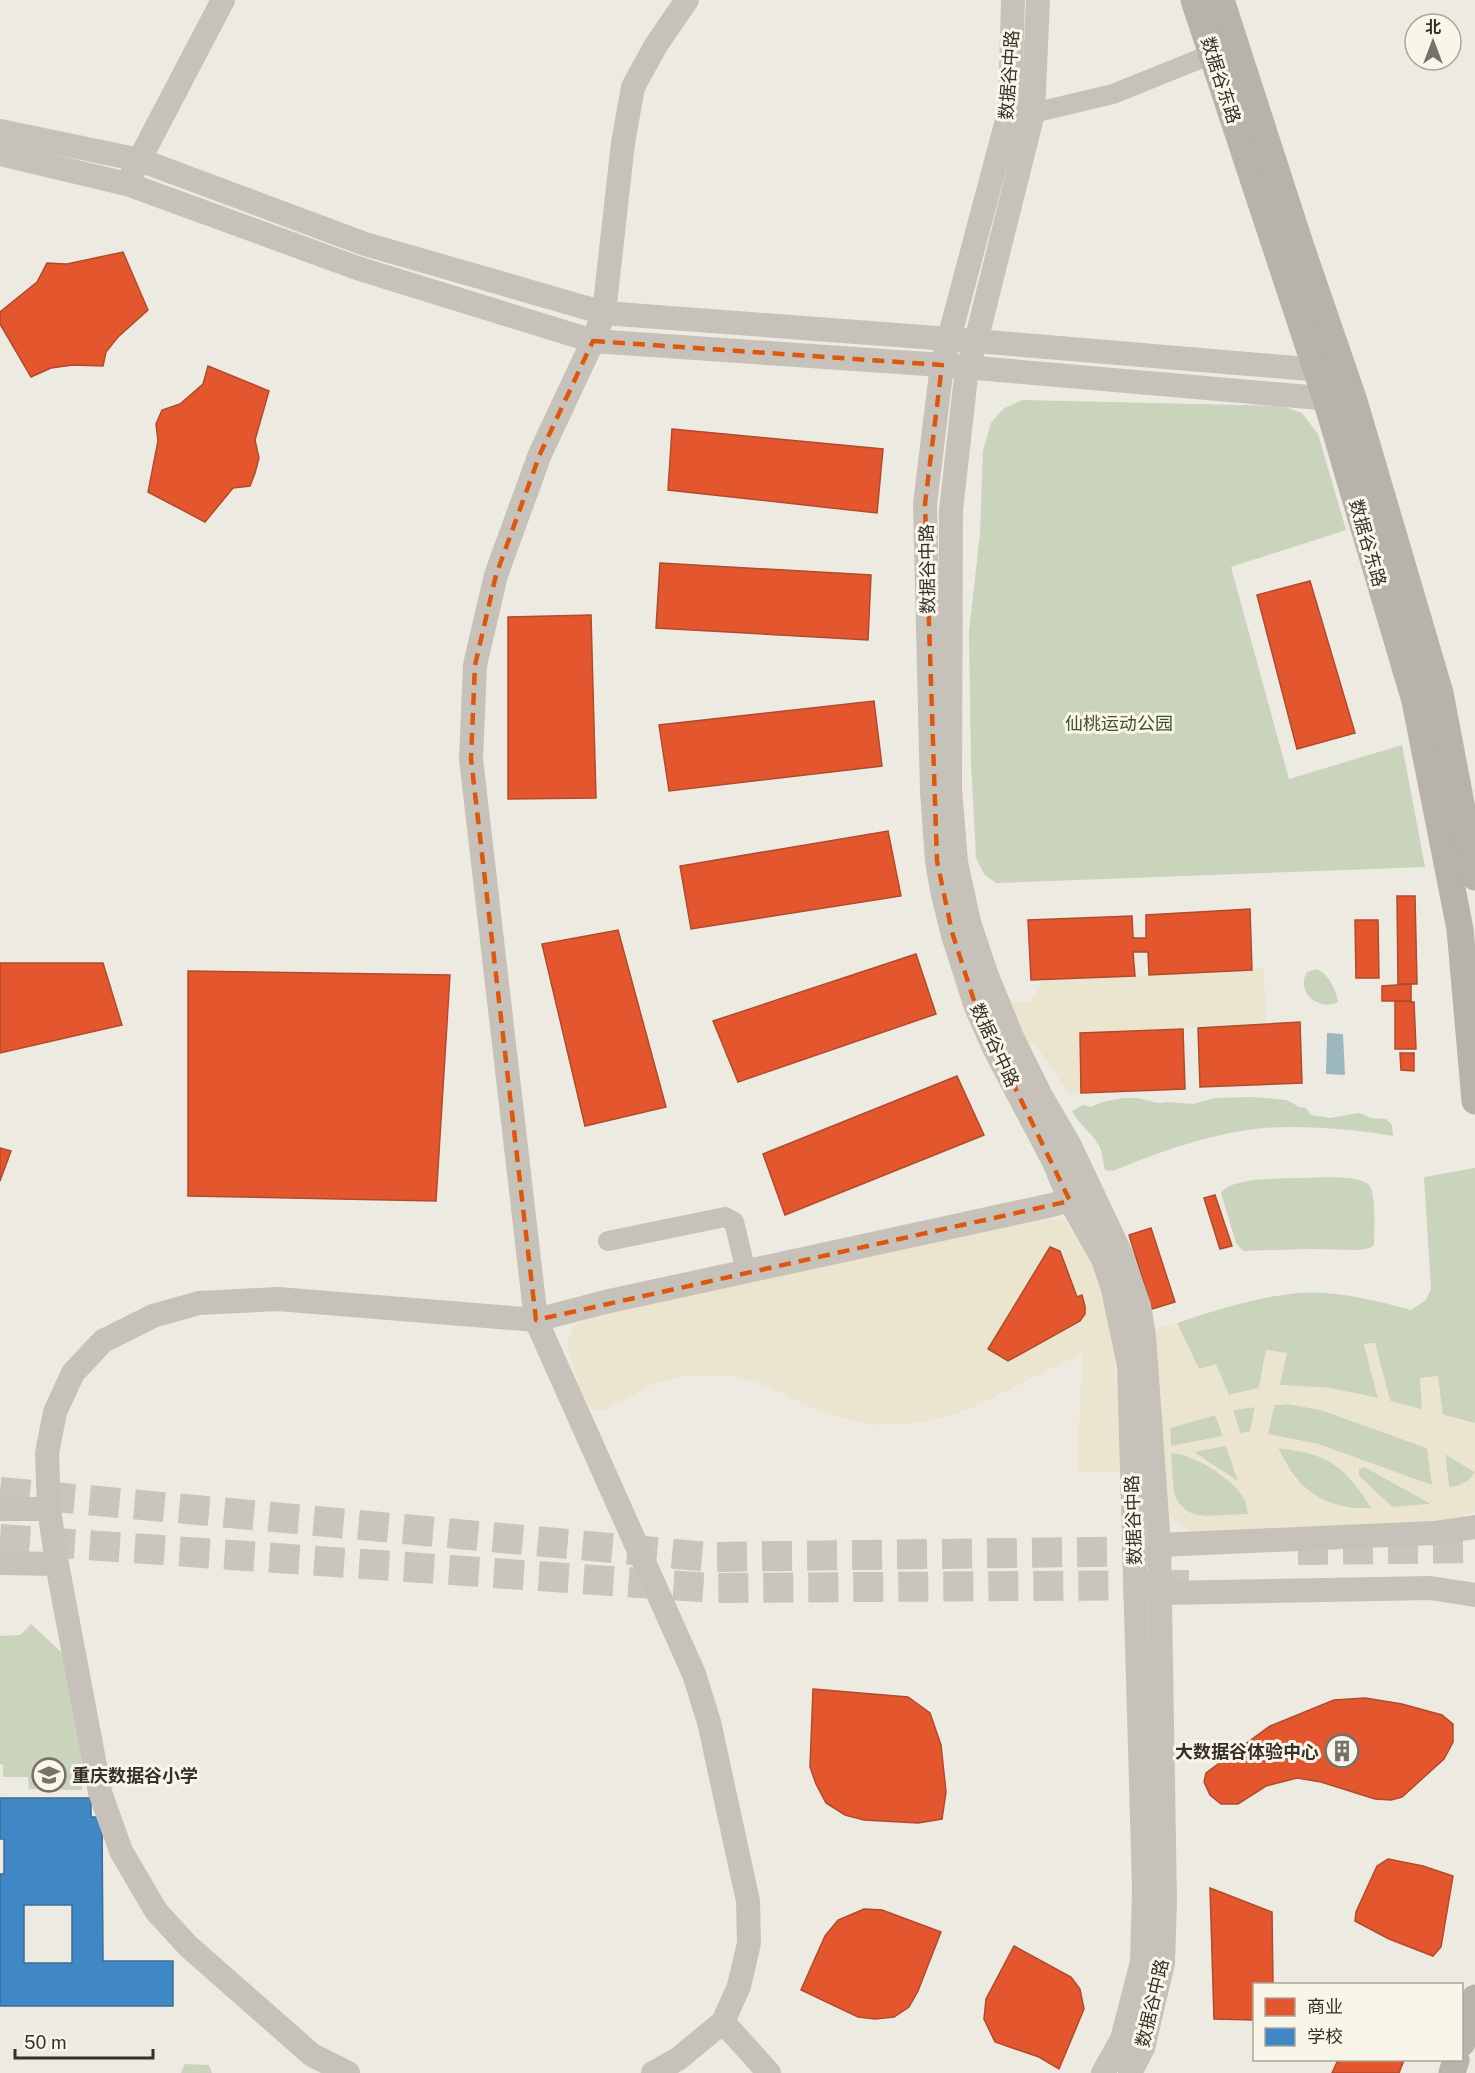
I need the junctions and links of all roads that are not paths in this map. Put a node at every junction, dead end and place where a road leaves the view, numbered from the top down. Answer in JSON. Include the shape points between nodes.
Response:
{"nodes":[{"id":1,"x":223,"y":0,"type":"edge"},
{"id":2,"x":687,"y":0,"type":"edge"},
{"id":3,"x":1013,"y":0,"type":"edge"},
{"id":4,"x":1038,"y":0,"type":"edge"},
{"id":5,"x":1194,"y":0,"type":"edge"},
{"id":6,"x":1221,"y":0,"type":"edge"},
{"id":7,"x":1212,"y":54,"type":"junction"},
{"id":8,"x":1033,"y":113,"type":"junction"},
{"id":9,"x":0,"y":131,"type":"edge"},
{"id":10,"x":0,"y":154,"type":"edge"},
{"id":11,"x":140,"y":160,"type":"junction"},
{"id":12,"x":127,"y":184,"type":"junction"},
{"id":13,"x":604,"y":313,"type":"junction"},
{"id":14,"x":949,"y":340,"type":"junction"},
{"id":15,"x":976,"y":340,"type":"junction"},
{"id":16,"x":593,"y":341,"type":"junction"},
{"id":17,"x":942,"y":365,"type":"junction"},
{"id":18,"x":967,"y":368,"type":"junction"},
{"id":19,"x":1316,"y":370,"type":"junction"},
{"id":20,"x":1344,"y":372,"type":"junction"},
{"id":21,"x":1326,"y":399,"type":"junction"},
{"id":22,"x":1353,"y":401,"type":"junction"},
{"id":23,"x":1475,"y":877,"type":"edge"},
{"id":24,"x":1475,"y":1101,"type":"edge"},
{"id":25,"x":1080,"y":1197,"type":"junction"},
{"id":26,"x":608,"y":1241,"type":"dead end"},
{"id":27,"x":746,"y":1272,"type":"junction"},
{"id":28,"x":536,"y":1320,"type":"junction"},
{"id":29,"x":0,"y":1509,"type":"edge"},
{"id":30,"x":49,"y":1509,"type":"junction"},
{"id":31,"x":1475,"y":1527,"type":"edge"},
{"id":32,"x":1160,"y":1545,"type":"junction"},
{"id":33,"x":0,"y":1563,"type":"edge"},
{"id":34,"x":57,"y":1564,"type":"junction"},
{"id":35,"x":1161,"y":1593,"type":"junction"},
{"id":36,"x":1475,"y":1594,"type":"edge"},
{"id":37,"x":1475,"y":1998,"type":"edge"},
{"id":38,"x":723,"y":2022,"type":"junction"},
{"id":39,"x":1463,"y":2037,"type":"edge"},
{"id":40,"x":348,"y":2073,"type":"edge"},
{"id":41,"x":653,"y":2073,"type":"edge"},
{"id":42,"x":769,"y":2073,"type":"edge"},
{"id":43,"x":1103,"y":2073,"type":"edge"},
{"id":44,"x":1130,"y":2073,"type":"edge"}],
"edges":[{"from":1,"to":11,"type":"street"},
{"from":2,"to":13,"type":"street","via":[[633,87]]},
{"from":3,"to":14,"type":"street","name":"数据谷中路","via":[[1010,109]]},
{"from":4,"to":8,"type":"street","name":"数据谷中路"},
{"from":5,"to":7,"type":"main road","name":"数据谷东路"},
{"from":6,"to":20,"type":"main road","name":"数据谷东路"},
{"from":7,"to":8,"type":"street","via":[[1113,94]]},
{"from":7,"to":19,"type":"main road","name":"数据谷东路"},
{"from":8,"to":15,"type":"street","name":"数据谷中路"},
{"from":9,"to":11,"type":"street"},
{"from":10,"to":12,"type":"street"},
{"from":11,"to":12,"type":"street"},
{"from":11,"to":13,"type":"street","via":[[365,244]]},
{"from":12,"to":16,"type":"street","via":[[360,269]]},
{"from":13,"to":14,"type":"street"},
{"from":13,"to":16,"type":"street"},
{"from":14,"to":15,"type":"street"},
{"from":14,"to":17,"type":"street","name":"数据谷中路"},
{"from":15,"to":18,"type":"street","name":"数据谷中路"},
{"from":15,"to":19,"type":"street"},
{"from":16,"to":17,"type":"street"},
{"from":16,"to":28,"type":"street","via":[[540,454],[500,564],[475,665],[471,759]]},
{"from":17,"to":18,"type":"street"},
{"from":17,"to":25,"type":"street","name":"数据谷中路","via":[[925,504],[937,861],[952,932],[976,1007],[1054,1162]]},
{"from":18,"to":21,"type":"street"},
{"from":18,"to":25,"type":"street","name":"数据谷中路","via":[[951,510],[950,789],[956,862],[969,922],[991,986],[1011,1037],[1069,1144]]},
{"from":19,"to":20,"type":"street"},
{"from":19,"to":21,"type":"main road","name":"数据谷东路"},
{"from":20,"to":22,"type":"main road","name":"数据谷东路"},
{"from":21,"to":22,"type":"street"},
{"from":21,"to":24,"type":"main road","name":"数据谷东路","via":[[1415,701],[1460,929]]},
{"from":22,"to":23,"type":"main road","name":"数据谷东路","via":[[1440,693]]},
{"from":25,"to":27,"type":"street"},
{"from":25,"to":32,"type":"street","name":"数据谷中路","via":[[1121,1254],[1138,1306],[1147,1365]]},
{"from":25,"to":43,"type":"street","name":"数据谷中路","via":[[1113,1289],[1129,1378],[1144,1888],[1142,1962],[1122,2039]]},
{"from":26,"to":27,"type":"street","via":[[725,1217],[734,1222]]},
{"from":27,"to":28,"type":"street"},
{"from":28,"to":30,"type":"street","via":[[278,1299],[199,1303],[153,1316],[103,1341],[73,1373],[55,1412],[47,1453]]},
{"from":28,"to":38,"type":"street","via":[[694,1674],[709,1722],[748,1901],[749,1943],[739,1986]]},
{"from":29,"to":30,"type":"street"},
{"from":30,"to":34,"type":"street"},
{"from":31,"to":32,"type":"street","via":[[1434,1533]]},
{"from":32,"to":35,"type":"street","name":"数据谷中路"},
{"from":33,"to":34,"type":"street"},
{"from":34,"to":40,"type":"street","via":[[100,1792],[121,1851],[156,1911],[188,1946],[312,2055]]},
{"from":35,"to":36,"type":"street","via":[[1430,1588]]},
{"from":35,"to":44,"type":"street","name":"数据谷中路","via":[[1164,1963],[1143,2048]]},
{"from":37,"to":39,"type":"main road"},
{"from":38,"to":41,"type":"street","via":[[678,2059]]},
{"from":38,"to":42,"type":"street"}]}
